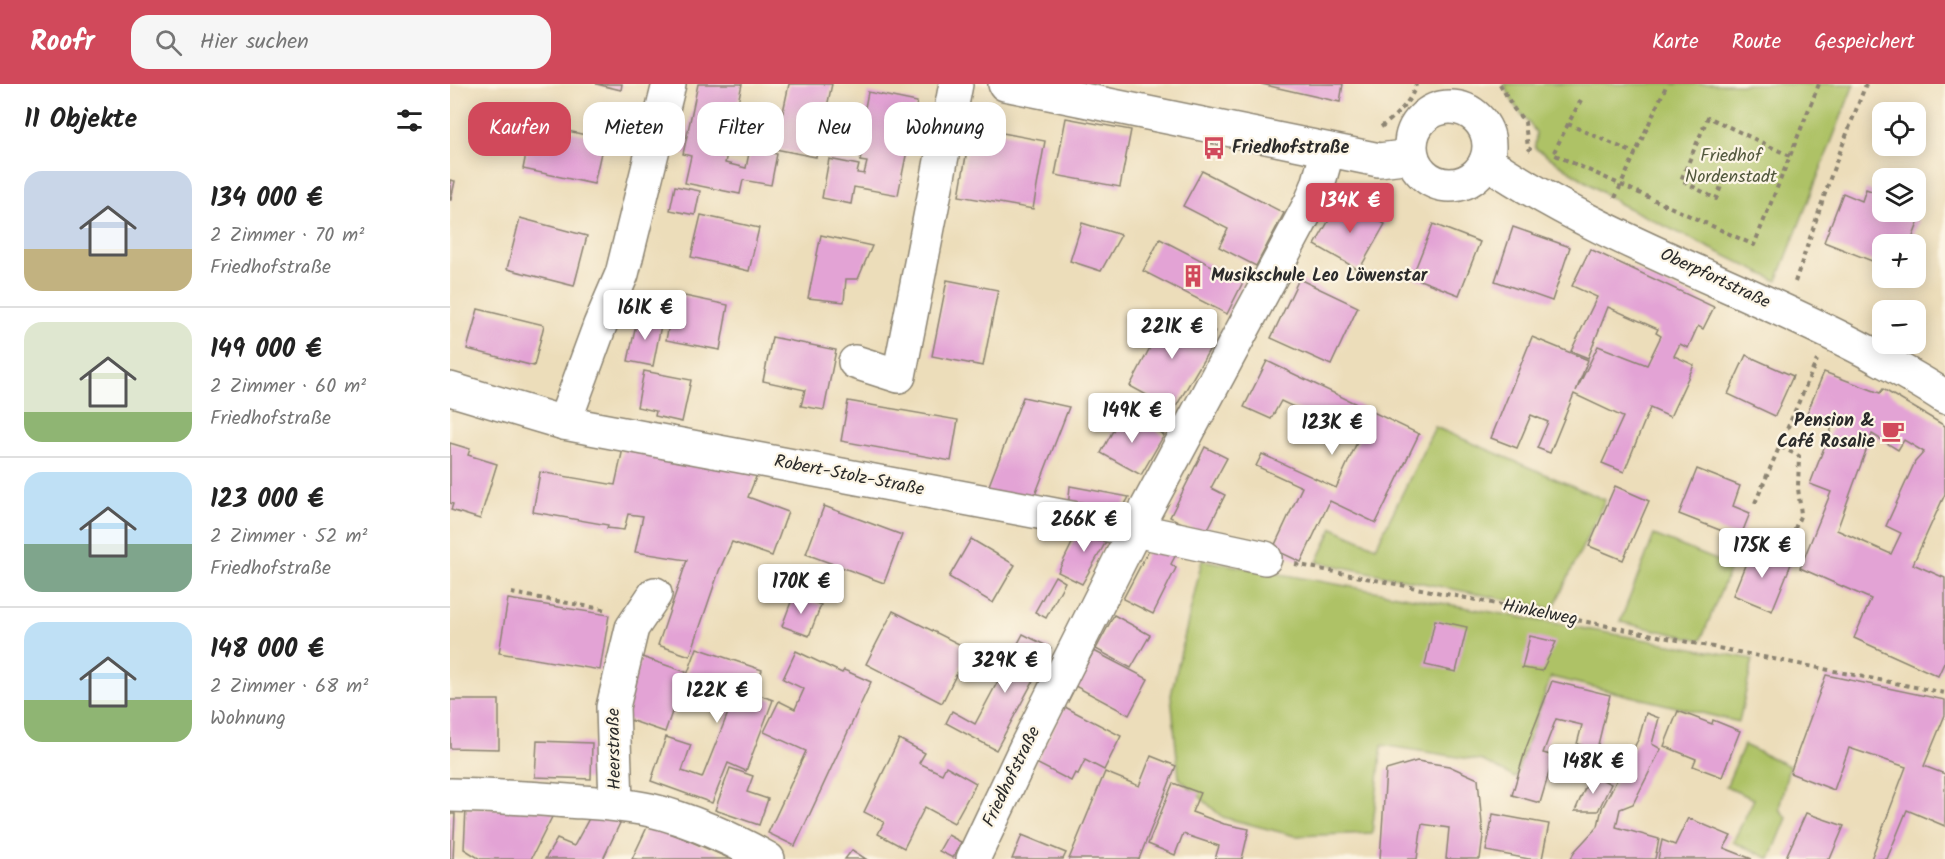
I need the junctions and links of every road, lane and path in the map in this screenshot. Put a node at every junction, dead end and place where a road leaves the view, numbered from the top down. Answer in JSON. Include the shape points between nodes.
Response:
{"nodes":[{"id":1,"x":669,"y":84,"type":"edge"},
{"id":2,"x":956,"y":84,"type":"edge"},
{"id":3,"x":1005,"y":84,"type":"edge"},
{"id":4,"x":1416,"y":84,"type":"edge"},
{"id":5,"x":1500,"y":84,"type":"edge"},
{"id":6,"x":1667,"y":84,"type":"edge"},
{"id":7,"x":1819,"y":84,"type":"edge"},
{"id":8,"x":1866,"y":84,"type":"edge"},
{"id":9,"x":1452,"y":96,"type":"edge"},
{"id":10,"x":1581,"y":100,"type":"dead end"},
{"id":11,"x":1568,"y":124,"type":"junction"},
{"id":12,"x":1328,"y":150,"type":"junction"},
{"id":13,"x":1537,"y":154,"type":"dead end"},
{"id":14,"x":1636,"y":154,"type":"junction"},
{"id":15,"x":1412,"y":156,"type":"junction"},
{"id":16,"x":1790,"y":156,"type":"junction"},
{"id":17,"x":1379,"y":160,"type":"junction"},
{"id":18,"x":1486,"y":161,"type":"junction"},
{"id":19,"x":1724,"y":179,"type":"dead end"},
{"id":20,"x":1622,"y":185,"type":"junction"},
{"id":21,"x":1602,"y":227,"type":"junction"},
{"id":22,"x":1785,"y":311,"type":"junction"},
{"id":23,"x":1829,"y":332,"type":"junction"},
{"id":24,"x":855,"y":362,"type":"dead end"},
{"id":25,"x":450,"y":389,"type":"edge"},
{"id":26,"x":1945,"y":397,"type":"edge"},
{"id":27,"x":564,"y":423,"type":"junction"},
{"id":28,"x":1780,"y":447,"type":"junction"},
{"id":29,"x":1755,"y":502,"type":"dead end"},
{"id":30,"x":1135,"y":530,"type":"junction"},
{"id":31,"x":1783,"y":557,"type":"dead end"},
{"id":32,"x":1265,"y":558,"type":"joint"},
{"id":33,"x":511,"y":593,"type":"dead end"},
{"id":34,"x":648,"y":605,"type":"joint"},
{"id":35,"x":1945,"y":693,"type":"edge"},
{"id":36,"x":450,"y":795,"type":"edge"},
{"id":37,"x":616,"y":804,"type":"junction"},
{"id":38,"x":768,"y":859,"type":"edge"},
{"id":39,"x":973,"y":859,"type":"edge"}],
"edges":[{"from":1,"to":27,"type":"street","via":[[622,274]]},
{"from":2,"to":24,"type":"street","via":[[899,376]]},
{"from":3,"to":12,"type":"street"},
{"from":4,"to":17,"type":"path","via":[[1392,119],[1373,130]]},
{"from":5,"to":13,"type":"path","via":[[1525,122],[1528,148]]},
{"from":6,"to":14,"type":"path"},
{"from":7,"to":16,"type":"path"},
{"from":8,"to":22,"type":"path"},
{"from":9,"to":15,"type":"street","via":[[1420,120],[1411,141]]},
{"from":9,"to":18,"type":"street","via":[[1483,125],[1489,141]]},
{"from":10,"to":11,"type":"path"},
{"from":11,"to":14,"type":"path"},
{"from":11,"to":20,"type":"path","via":[[1553,154]]},
{"from":12,"to":17,"type":"street"},
{"from":12,"to":30,"type":"street","name":"Friedhofstraße","via":[[1311,202]]},
{"from":14,"to":20,"type":"path"},
{"from":15,"to":17,"type":"street"},
{"from":15,"to":18,"type":"street","via":[[1426,178],[1447,186],[1472,179]]},
{"from":16,"to":19,"type":"path","via":[[1708,117],[1681,180],[1716,200]]},
{"from":16,"to":20,"type":"path","via":[[1754,245]]},
{"from":18,"to":21,"type":"street","name":"Oberpfortstraße"},
{"from":20,"to":21,"type":"path"},
{"from":21,"to":22,"type":"street","name":"Oberpfortstraße"},
{"from":22,"to":23,"type":"street","name":"Oberpfortstraße"},
{"from":23,"to":26,"type":"street","name":"Oberpfortstraße"},
{"from":23,"to":28,"type":"path"},
{"from":25,"to":27,"type":"street","name":"Robert-Stolz-Straße"},
{"from":27,"to":30,"type":"street","name":"Robert-Stolz-Straße"},
{"from":28,"to":29,"type":"path"},
{"from":28,"to":31,"type":"path","via":[[1800,456],[1798,488],[1802,514]]},
{"from":30,"to":32,"type":"street"},
{"from":30,"to":39,"type":"street","name":"Friedhofstraße"},
{"from":32,"to":35,"type":"path","name":"Hinkelweg"},
{"from":33,"to":34,"type":"path"},
{"from":34,"to":37,"type":"street","name":"Heerstraße","via":[[632,628],[613,707]]},
{"from":36,"to":37,"type":"street","name":"Heerstraße"},
{"from":37,"to":38,"type":"street","name":"Heerstraße","via":[[685,821]]}]}
